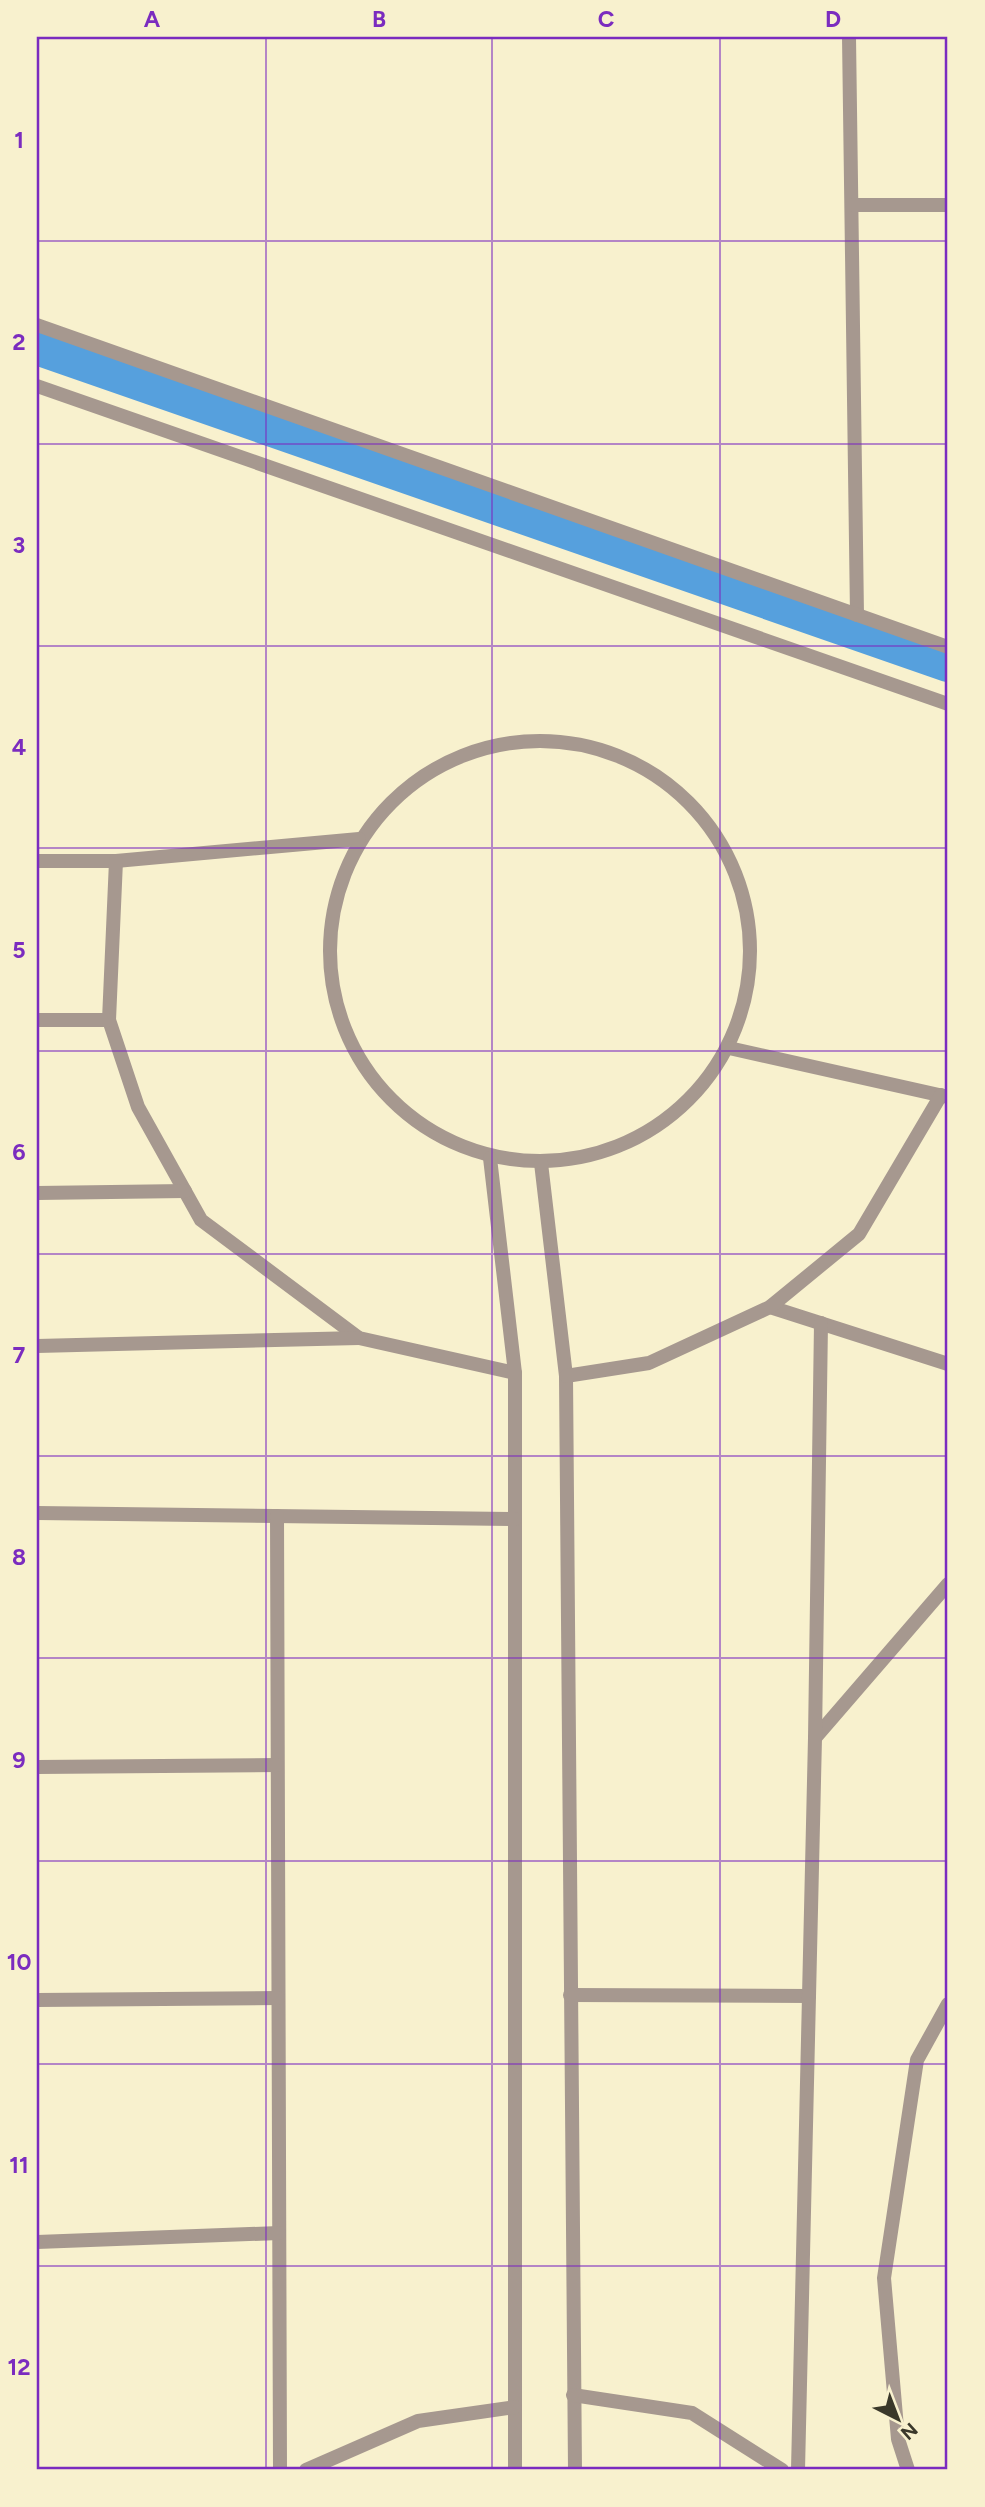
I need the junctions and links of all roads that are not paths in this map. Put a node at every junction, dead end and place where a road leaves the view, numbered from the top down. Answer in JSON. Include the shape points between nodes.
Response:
{"nodes":[{"id":1,"x":849,"y":37,"type":"edge"},
{"id":2,"x":852,"y":205,"type":"junction"},
{"id":3,"x":948,"y":205,"type":"edge"},
{"id":4,"x":37,"y":325,"type":"edge"},
{"id":5,"x":37,"y":386,"type":"edge"},
{"id":6,"x":857,"y":615,"type":"junction"},
{"id":7,"x":948,"y":647,"type":"edge"},
{"id":8,"x":948,"y":704,"type":"edge"},
{"id":9,"x":359,"y":839,"type":"junction"},
{"id":10,"x":37,"y":861,"type":"edge"},
{"id":11,"x":116,"y":861,"type":"junction"},
{"id":12,"x":37,"y":1020,"type":"edge"},
{"id":13,"x":109,"y":1020,"type":"junction"},
{"id":14,"x":729,"y":1048,"type":"junction"},
{"id":15,"x":945,"y":1096,"type":"edge"},
{"id":16,"x":490,"y":1158,"type":"junction"},
{"id":17,"x":541,"y":1163,"type":"junction"},
{"id":18,"x":185,"y":1191,"type":"junction"},
{"id":19,"x":37,"y":1194,"type":"edge"},
{"id":20,"x":769,"y":1307,"type":"junction"},
{"id":21,"x":821,"y":1323,"type":"junction"},
{"id":22,"x":359,"y":1338,"type":"junction"},
{"id":23,"x":37,"y":1346,"type":"edge"},
{"id":24,"x":948,"y":1364,"type":"edge"},
{"id":25,"x":515,"y":1373,"type":"junction"},
{"id":26,"x":566,"y":1376,"type":"junction"},
{"id":27,"x":37,"y":1513,"type":"edge"},
{"id":28,"x":276,"y":1516,"type":"junction"},
{"id":29,"x":515,"y":1520,"type":"junction"},
{"id":30,"x":948,"y":1584,"type":"edge"},
{"id":31,"x":815,"y":1738,"type":"junction"},
{"id":32,"x":277,"y":1765,"type":"junction"},
{"id":33,"x":37,"y":1768,"type":"edge"},
{"id":34,"x":570,"y":1995,"type":"junction"},
{"id":35,"x":809,"y":1996,"type":"junction"},
{"id":36,"x":278,"y":1998,"type":"junction"},
{"id":37,"x":37,"y":2000,"type":"edge"},
{"id":38,"x":948,"y":2004,"type":"edge"},
{"id":39,"x":279,"y":2233,"type":"junction"},
{"id":40,"x":37,"y":2242,"type":"edge"},
{"id":41,"x":573,"y":2395,"type":"junction"},
{"id":42,"x":514,"y":2407,"type":"junction"},
{"id":43,"x":280,"y":2470,"type":"edge"},
{"id":44,"x":306,"y":2470,"type":"edge"},
{"id":45,"x":515,"y":2470,"type":"edge"},
{"id":46,"x":575,"y":2470,"type":"edge"},
{"id":47,"x":782,"y":2470,"type":"edge"},
{"id":48,"x":798,"y":2470,"type":"edge"},
{"id":49,"x":908,"y":2470,"type":"edge"}],
"edges":[{"from":1,"to":2,"type":"street"},
{"from":2,"to":3,"type":"street"},
{"from":2,"to":6,"type":"street"},
{"from":4,"to":6,"type":"street"},
{"from":5,"to":8,"type":"street"},
{"from":6,"to":7,"type":"street"},
{"from":9,"to":11,"type":"street"},
{"from":9,"to":14,"type":"street","via":[[414,780],[486,745],[565,739],[642,762],[704,813],[743,883],[753,962]]},
{"from":9,"to":16,"type":"street","via":[[331,914],[332,994],[362,1068],[417,1125]]},
{"from":10,"to":11,"type":"street"},
{"from":11,"to":13,"type":"street"},
{"from":12,"to":13,"type":"street"},
{"from":13,"to":18,"type":"street","via":[[138,1107]]},
{"from":14,"to":15,"type":"street"},
{"from":14,"to":17,"type":"street","via":[[686,1104],[619,1148]]},
{"from":15,"to":20,"type":"street","via":[[859,1234]]},
{"from":16,"to":17,"type":"street"},
{"from":16,"to":25,"type":"street"},
{"from":17,"to":26,"type":"street"},
{"from":18,"to":19,"type":"street"},
{"from":18,"to":22,"type":"street","via":[[201,1220]]},
{"from":20,"to":21,"type":"street"},
{"from":20,"to":26,"type":"street","via":[[649,1363]]},
{"from":21,"to":24,"type":"street"},
{"from":21,"to":31,"type":"street"},
{"from":22,"to":23,"type":"street"},
{"from":22,"to":25,"type":"street"},
{"from":25,"to":29,"type":"street"},
{"from":26,"to":34,"type":"street"},
{"from":27,"to":28,"type":"street"},
{"from":28,"to":29,"type":"street"},
{"from":28,"to":32,"type":"street"},
{"from":29,"to":42,"type":"street"},
{"from":30,"to":31,"type":"street"},
{"from":31,"to":35,"type":"street"},
{"from":32,"to":33,"type":"street"},
{"from":32,"to":36,"type":"street"},
{"from":34,"to":35,"type":"street"},
{"from":34,"to":41,"type":"street"},
{"from":35,"to":48,"type":"street"},
{"from":36,"to":37,"type":"street"},
{"from":36,"to":39,"type":"street"},
{"from":38,"to":49,"type":"street","via":[[917,2060],[884,2278],[898,2439]]},
{"from":39,"to":40,"type":"street"},
{"from":39,"to":43,"type":"street"},
{"from":41,"to":46,"type":"street"},
{"from":41,"to":47,"type":"street","via":[[692,2413]]},
{"from":42,"to":44,"type":"street","via":[[418,2421]]},
{"from":42,"to":45,"type":"street"}]}
